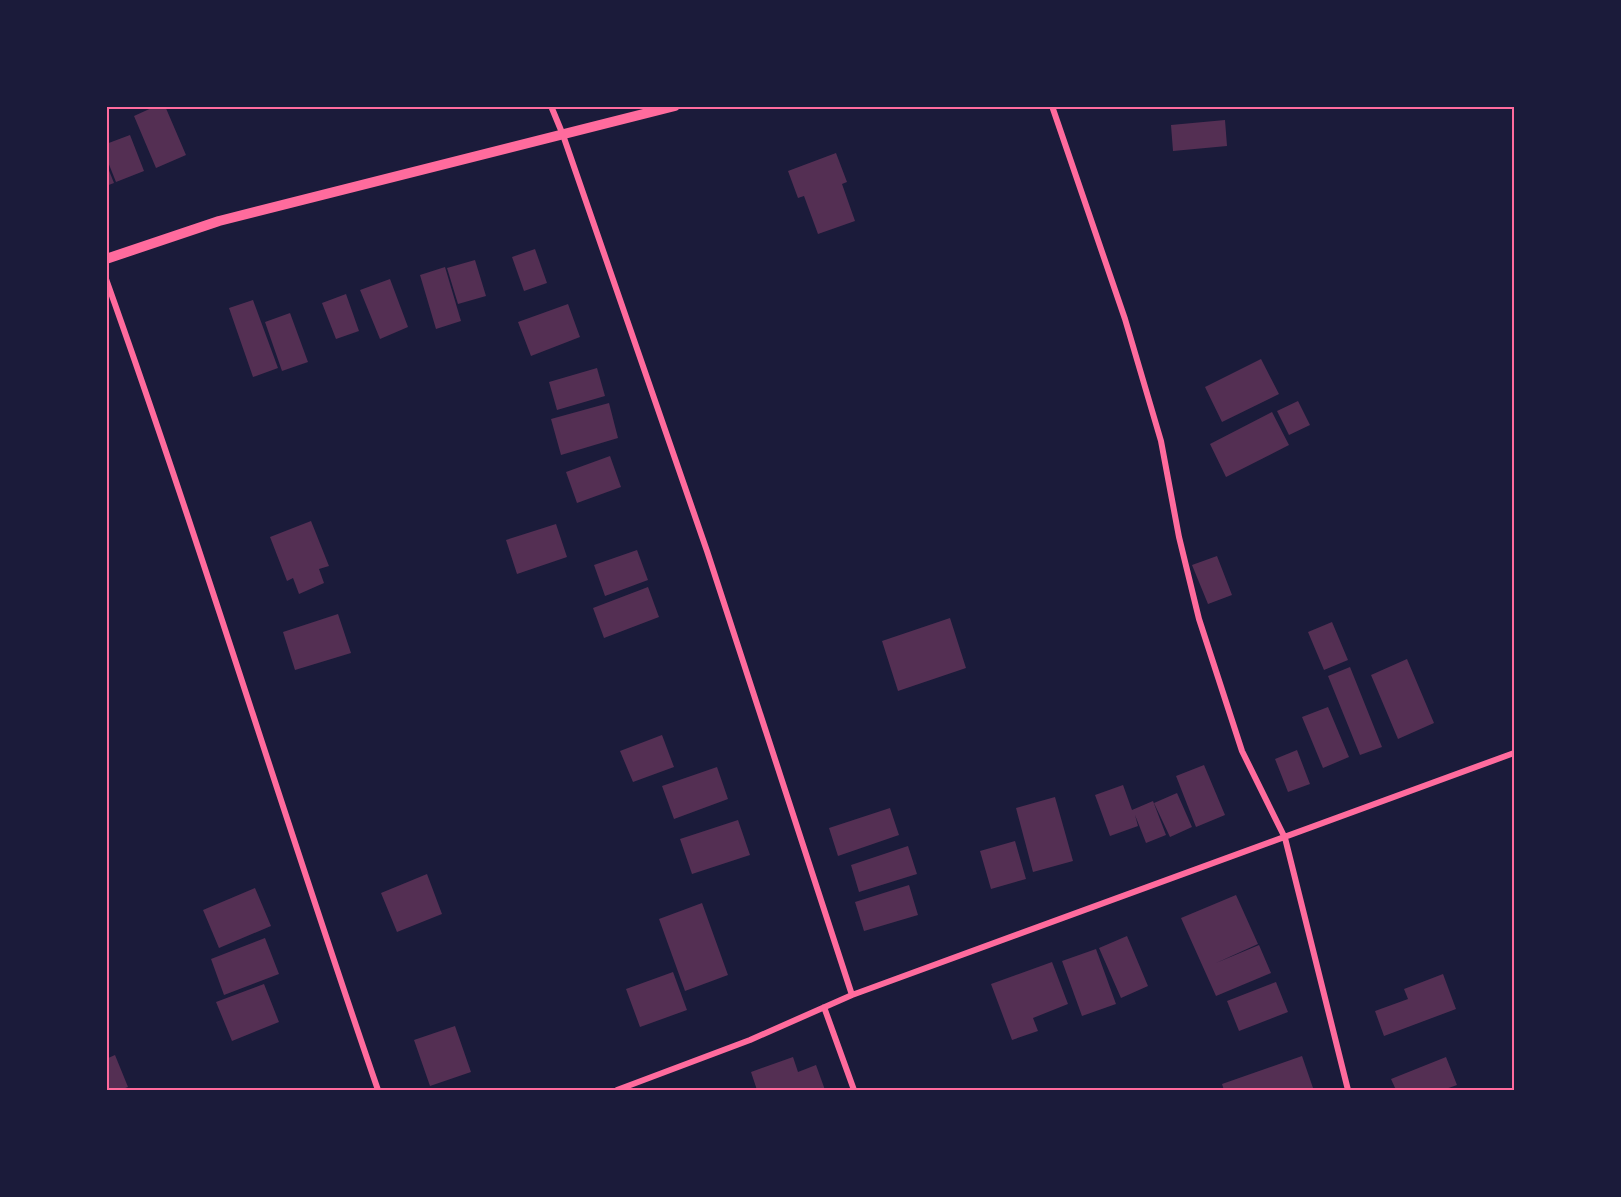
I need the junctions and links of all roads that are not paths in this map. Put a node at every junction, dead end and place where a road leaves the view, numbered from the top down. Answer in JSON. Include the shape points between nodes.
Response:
{"nodes":[{"id":1,"x":551,"y":106,"type":"edge"},
{"id":2,"x":675,"y":106,"type":"edge"},
{"id":3,"x":1052,"y":106,"type":"edge"},
{"id":4,"x":563,"y":135,"type":"junction"},
{"id":5,"x":106,"y":259,"type":"edge"},
{"id":6,"x":106,"y":279,"type":"edge"},
{"id":7,"x":1515,"y":753,"type":"edge"},
{"id":8,"x":1285,"y":838,"type":"junction"},
{"id":9,"x":852,"y":994,"type":"junction"},
{"id":10,"x":824,"y":1007,"type":"junction"},
{"id":11,"x":378,"y":1090,"type":"edge"},
{"id":12,"x":617,"y":1090,"type":"edge"},
{"id":13,"x":854,"y":1090,"type":"edge"},
{"id":14,"x":1348,"y":1090,"type":"edge"}],
"edges":[{"from":1,"to":4,"type":"street"},
{"from":2,"to":4,"type":"street"},
{"from":3,"to":8,"type":"street","via":[[1125,319],[1161,441],[1199,619],[1242,751]]},
{"from":4,"to":5,"type":"street","via":[[219,221]]},
{"from":4,"to":9,"type":"street","via":[[707,551]]},
{"from":6,"to":11,"type":"street"},
{"from":7,"to":8,"type":"street"},
{"from":8,"to":9,"type":"street"},
{"from":8,"to":14,"type":"street"},
{"from":9,"to":10,"type":"street"},
{"from":10,"to":12,"type":"street","via":[[750,1040]]},
{"from":10,"to":13,"type":"street"}]}
